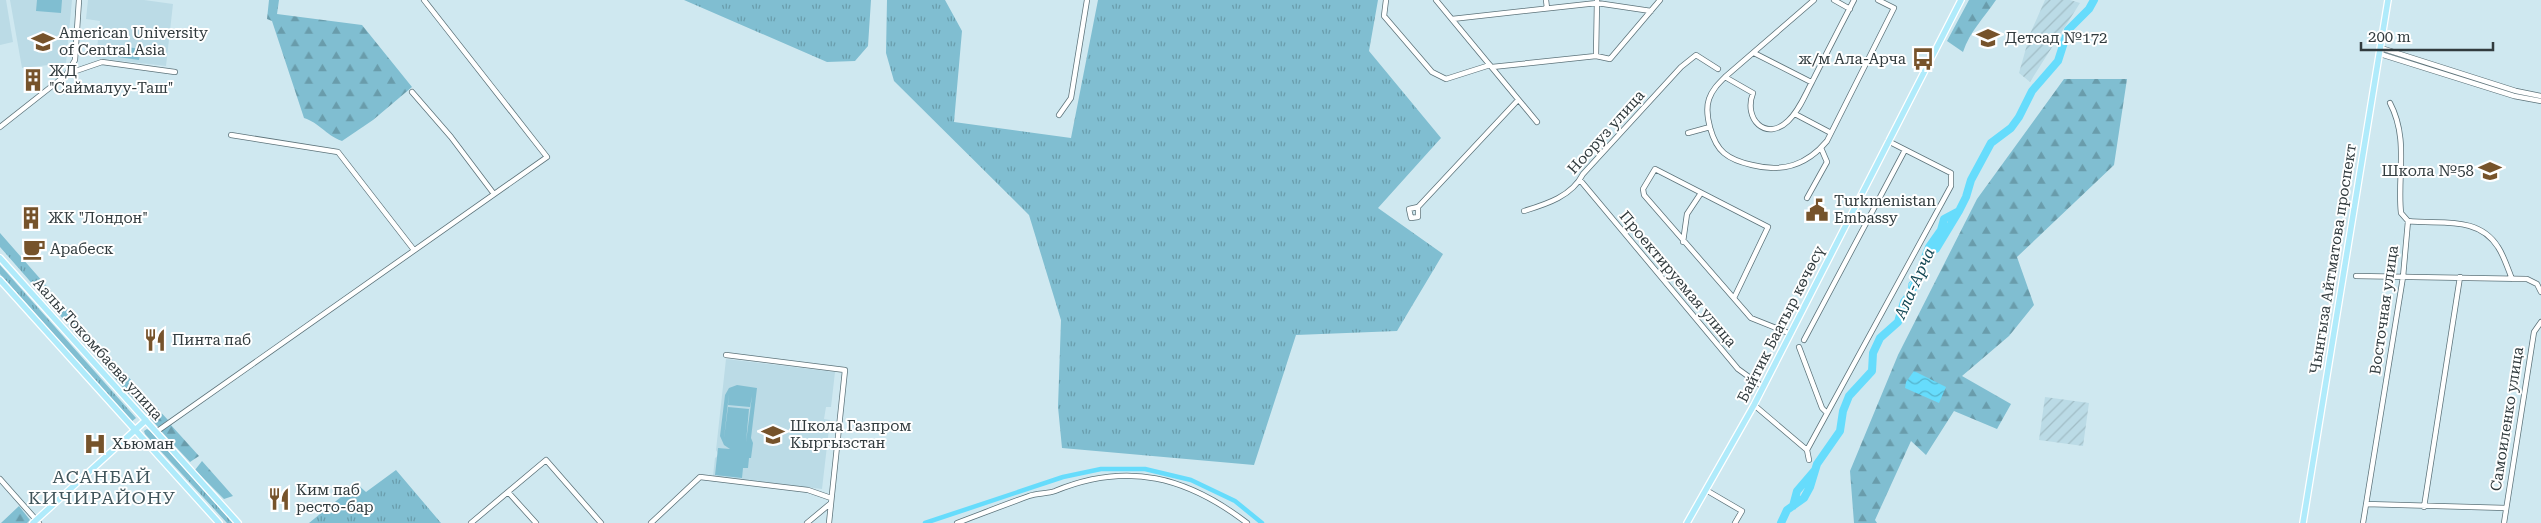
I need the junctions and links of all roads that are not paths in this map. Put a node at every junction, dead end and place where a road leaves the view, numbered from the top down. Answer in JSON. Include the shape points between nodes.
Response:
{"nodes":[{"id":1,"x":79,"y":0,"type":"edge"},
{"id":2,"x":424,"y":0,"type":"edge"},
{"id":3,"x":1087,"y":0,"type":"edge"},
{"id":4,"x":1386,"y":0,"type":"edge"},
{"id":5,"x":1436,"y":0,"type":"edge"},
{"id":6,"x":1546,"y":0,"type":"edge"},
{"id":7,"x":1660,"y":0,"type":"edge"},
{"id":8,"x":1814,"y":0,"type":"edge"},
{"id":9,"x":1834,"y":0,"type":"edge"},
{"id":10,"x":1854,"y":0,"type":"edge"},
{"id":11,"x":1878,"y":0,"type":"edge"},
{"id":12,"x":1961,"y":0,"type":"edge"},
{"id":13,"x":2388,"y":0,"type":"edge"},
{"id":14,"x":1597,"y":1,"type":"edge"},
{"id":15,"x":1547,"y":8,"type":"junction"},
{"id":16,"x":1850,"y":8,"type":"junction"},
{"id":17,"x":1651,"y":12,"type":"junction"},
{"id":18,"x":1452,"y":18,"type":"junction"},
{"id":19,"x":2380,"y":51,"type":"junction"},
{"id":20,"x":1754,"y":53,"type":"junction"},
{"id":21,"x":1596,"y":56,"type":"junction"},
{"id":22,"x":1491,"y":66,"type":"junction"},
{"id":23,"x":1718,"y":69,"type":"dead end"},
{"id":24,"x":176,"y":72,"type":"dead end"},
{"id":25,"x":66,"y":75,"type":"junction"},
{"id":26,"x":1725,"y":77,"type":"junction"},
{"id":27,"x":1811,"y":82,"type":"junction"},
{"id":28,"x":412,"y":92,"type":"dead end"},
{"id":29,"x":2523,"y":95,"type":"junction"},
{"id":30,"x":2541,"y":96,"type":"edge"},
{"id":31,"x":1518,"y":100,"type":"junction"},
{"id":32,"x":2541,"y":102,"type":"edge"},
{"id":33,"x":2390,"y":104,"type":"dead end"},
{"id":34,"x":1795,"y":114,"type":"junction"},
{"id":35,"x":1059,"y":115,"type":"dead end"},
{"id":36,"x":1537,"y":122,"type":"dead end"},
{"id":37,"x":0,"y":127,"type":"edge"},
{"id":38,"x":1710,"y":127,"type":"junction"},
{"id":39,"x":1831,"y":133,"type":"junction"},
{"id":40,"x":1688,"y":134,"type":"dead end"},
{"id":41,"x":231,"y":135,"type":"dead end"},
{"id":42,"x":1888,"y":141,"type":"junction"},
{"id":43,"x":1821,"y":148,"type":"junction"},
{"id":44,"x":1905,"y":150,"type":"junction"},
{"id":45,"x":1580,"y":180,"type":"junction"},
{"id":46,"x":1701,"y":193,"type":"junction"},
{"id":47,"x":494,"y":194,"type":"junction"},
{"id":48,"x":1807,"y":198,"type":"dead end"},
{"id":49,"x":1418,"y":207,"type":"dead end"},
{"id":50,"x":1524,"y":211,"type":"dead end"},
{"id":51,"x":2408,"y":221,"type":"junction"},
{"id":52,"x":1683,"y":242,"type":"junction"},
{"id":53,"x":414,"y":250,"type":"junction"},
{"id":54,"x":0,"y":258,"type":"edge"},
{"id":55,"x":2356,"y":276,"type":"dead end"},
{"id":56,"x":2403,"y":277,"type":"junction"},
{"id":57,"x":2460,"y":277,"type":"junction"},
{"id":58,"x":0,"y":280,"type":"edge"},
{"id":59,"x":2512,"y":280,"type":"junction"},
{"id":60,"x":2541,"y":292,"type":"edge"},
{"id":61,"x":1734,"y":298,"type":"junction"},
{"id":62,"x":2541,"y":322,"type":"edge"},
{"id":63,"x":1790,"y":334,"type":"junction"},
{"id":64,"x":1804,"y":340,"type":"dead end"},
{"id":65,"x":1799,"y":346,"type":"dead end"},
{"id":66,"x":726,"y":355,"type":"dead end"},
{"id":67,"x":1763,"y":387,"type":"junction"},
{"id":68,"x":1754,"y":405,"type":"junction"},
{"id":69,"x":1827,"y":413,"type":"junction"},
{"id":70,"x":146,"y":420,"type":"junction"},
{"id":71,"x":135,"y":430,"type":"junction"},
{"id":72,"x":156,"y":432,"type":"junction"},
{"id":73,"x":1807,"y":450,"type":"junction"},
{"id":74,"x":1809,"y":460,"type":"dead end"},
{"id":75,"x":0,"y":479,"type":"edge"},
{"id":76,"x":1706,"y":490,"type":"junction"},
{"id":77,"x":508,"y":492,"type":"junction"},
{"id":78,"x":831,"y":501,"type":"junction"},
{"id":79,"x":2366,"y":504,"type":"junction"},
{"id":80,"x":2424,"y":507,"type":"junction"},
{"id":81,"x":2506,"y":508,"type":"junction"},
{"id":82,"x":36,"y":522,"type":"edge"},
{"id":83,"x":219,"y":523,"type":"edge"},
{"id":84,"x":238,"y":523,"type":"edge"},
{"id":85,"x":471,"y":523,"type":"edge"},
{"id":86,"x":536,"y":523,"type":"edge"},
{"id":87,"x":601,"y":523,"type":"edge"},
{"id":88,"x":651,"y":523,"type":"edge"},
{"id":89,"x":807,"y":523,"type":"edge"},
{"id":90,"x":829,"y":523,"type":"edge"},
{"id":91,"x":957,"y":523,"type":"edge"},
{"id":92,"x":1247,"y":523,"type":"edge"},
{"id":93,"x":1687,"y":523,"type":"edge"},
{"id":94,"x":1735,"y":523,"type":"edge"},
{"id":95,"x":2302,"y":523,"type":"edge"},
{"id":96,"x":2363,"y":523,"type":"edge"},
{"id":97,"x":2504,"y":523,"type":"edge"}],
"edges":[{"from":1,"to":25,"type":"street","via":[[74,60]]},
{"from":2,"to":47,"type":"street","via":[[547,156]]},
{"from":3,"to":35,"type":"street","via":[[1071,98]]},
{"from":4,"to":22,"type":"street","via":[[1384,16],[1432,72],[1446,79]]},
{"from":5,"to":18,"type":"street"},
{"from":6,"to":15,"type":"street"},
{"from":7,"to":17,"type":"street"},
{"from":8,"to":20,"type":"street"},
{"from":9,"to":16,"type":"street"},
{"from":10,"to":16,"type":"street"},
{"from":11,"to":39,"type":"street","via":[[1894,8]]},
{"from":12,"to":42,"type":"main road","name":"Байтик Баатыр көчөсү"},
{"from":13,"to":19,"type":"main road","name":"Чынгыза Айтматова проспект"},
{"from":14,"to":15,"type":"street"},
{"from":14,"to":17,"type":"street"},
{"from":14,"to":21,"type":"street"},
{"from":15,"to":18,"type":"street"},
{"from":16,"to":27,"type":"street"},
{"from":17,"to":21,"type":"street","via":[[1610,59]]},
{"from":18,"to":22,"type":"street"},
{"from":19,"to":29,"type":"street"},
{"from":19,"to":95,"type":"main road","name":"Чынгыза Айтматова проспект"},
{"from":20,"to":26,"type":"street"},
{"from":20,"to":27,"type":"street"},
{"from":21,"to":22,"type":"street"},
{"from":22,"to":31,"type":"street"},
{"from":23,"to":45,"type":"street","name":"Нооруз улица","via":[[1696,55],[1681,67]]},
{"from":24,"to":25,"type":"street","via":[[102,62]]},
{"from":25,"to":37,"type":"street"},
{"from":26,"to":34,"type":"street","via":[[1753,93],[1750,114],[1763,128],[1777,129]]},
{"from":26,"to":38,"type":"street","via":[[1708,103]]},
{"from":27,"to":34,"type":"street"},
{"from":28,"to":47,"type":"street"},
{"from":29,"to":30,"type":"street"},
{"from":29,"to":32,"type":"street"},
{"from":31,"to":36,"type":"street"},
{"from":31,"to":49,"type":"street"},
{"from":33,"to":51,"type":"street","name":"Восточная улица","via":[[2398,117],[2403,153],[2401,213]]},
{"from":34,"to":39,"type":"street"},
{"from":38,"to":40,"type":"street"},
{"from":38,"to":43,"type":"street","via":[[1719,148],[1726,154],[1760,167],[1789,168]]},
{"from":39,"to":43,"type":"street"},
{"from":41,"to":53,"type":"street","via":[[338,152]]},
{"from":42,"to":44,"type":"street"},
{"from":42,"to":63,"type":"main road","name":"Байтик Баатыр көчөсү"},
{"from":43,"to":48,"type":"street","via":[[1827,162]]},
{"from":44,"to":64,"type":"street"},
{"from":44,"to":69,"type":"street","via":[[1951,173],[1951,186]]},
{"from":45,"to":50,"type":"street","name":"Нооруз улица","via":[[1558,200]]},
{"from":45,"to":67,"type":"street","name":"Проектируемая улица","via":[[1738,369]]},
{"from":46,"to":52,"type":"street","via":[[1687,214]]},
{"from":46,"to":52,"type":"street","via":[[1655,169],[1643,189],[1644,195]]},
{"from":46,"to":61,"type":"street","via":[[1768,227]]},
{"from":47,"to":53,"type":"street"},
{"from":51,"to":56,"type":"street","name":"Восточная улица"},
{"from":51,"to":59,"type":"street","via":[[2472,225],[2483,230],[2498,247]]},
{"from":52,"to":61,"type":"street"},
{"from":53,"to":72,"type":"street"},
{"from":54,"to":70,"type":"main road","name":"Аалы Токомбаева улица"},
{"from":55,"to":56,"type":"street"},
{"from":56,"to":57,"type":"street"},
{"from":56,"to":79,"type":"street","name":"Восточная улица"},
{"from":57,"to":59,"type":"street"},
{"from":57,"to":80,"type":"street"},
{"from":58,"to":71,"type":"main road","name":"Аалы Токомбаева улица"},
{"from":59,"to":60,"type":"street","via":[[2526,279],[2537,284]]},
{"from":61,"to":63,"type":"street","via":[[1750,318]]},
{"from":62,"to":81,"type":"street","name":"Самоиленко улица","via":[[2534,332]]},
{"from":63,"to":67,"type":"main road","name":"Байтик Баатыр көчөсү"},
{"from":65,"to":69,"type":"street","via":[[1822,408]]},
{"from":66,"to":78,"type":"street","via":[[845,370]]},
{"from":67,"to":68,"type":"main road","name":"Байтик Баатыр көчөсү"},
{"from":68,"to":73,"type":"street"},
{"from":68,"to":76,"type":"main road","name":"Байтик Баатыр көчөсү"},
{"from":69,"to":73,"type":"street"},
{"from":70,"to":71,"type":"main road"},
{"from":70,"to":72,"type":"main road","name":"Аалы Токомбаева улица"},
{"from":71,"to":82,"type":"main road"},
{"from":71,"to":83,"type":"main road","name":"Аалы Токомбаева улица"},
{"from":72,"to":84,"type":"main road","name":"Аалы Токомбаева улица"},
{"from":73,"to":74,"type":"street"},
{"from":75,"to":82,"type":"street"},
{"from":76,"to":93,"type":"main road","name":"Байтик Баатыр көчөсү"},
{"from":76,"to":94,"type":"street","via":[[1742,511]]},
{"from":77,"to":85,"type":"street"},
{"from":77,"to":86,"type":"street"},
{"from":77,"to":87,"type":"street","via":[[546,460]]},
{"from":78,"to":88,"type":"street","via":[[808,490],[700,477]]},
{"from":78,"to":89,"type":"street"},
{"from":78,"to":90,"type":"street"},
{"from":79,"to":80,"type":"street"},
{"from":79,"to":96,"type":"street","name":"Восточная улица"},
{"from":80,"to":81,"type":"street"},
{"from":81,"to":97,"type":"street","name":"Самоиленко улица"},
{"from":91,"to":92,"type":"street","via":[[1031,495],[1124,474],[1160,478],[1195,490],[1230,509]]}]}
